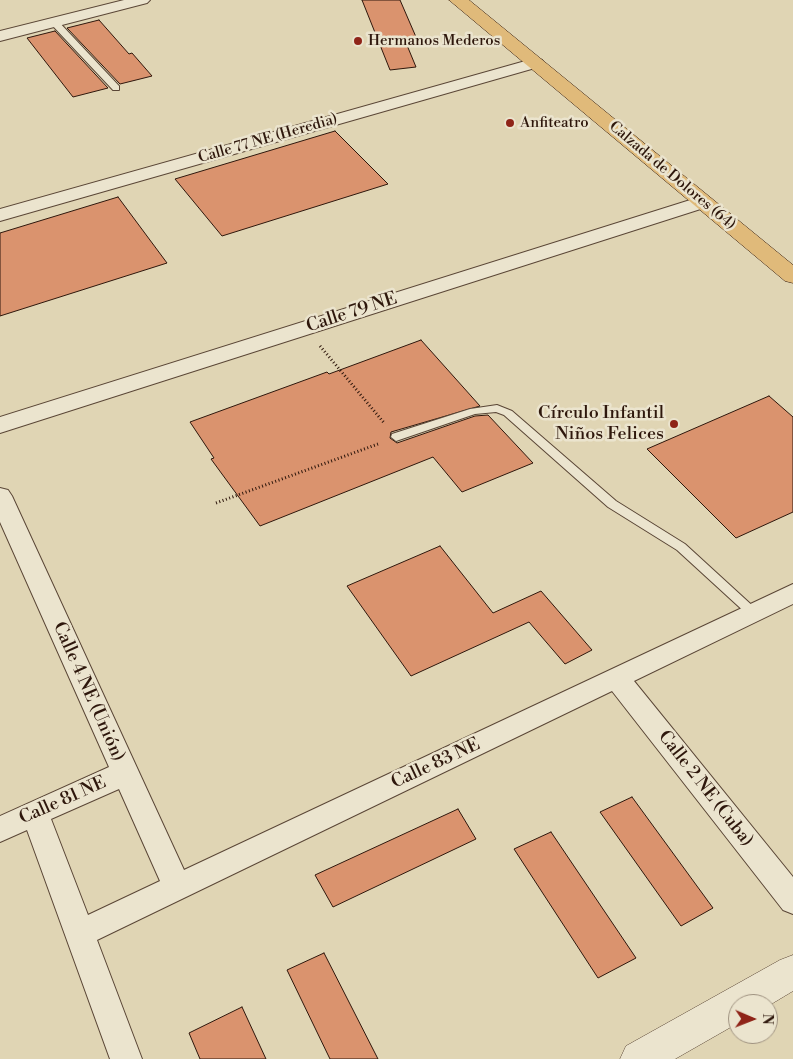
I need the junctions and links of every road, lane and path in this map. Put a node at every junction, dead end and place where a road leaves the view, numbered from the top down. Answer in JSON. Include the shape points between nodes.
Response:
{"nodes":[{"id":1,"x":142,"y":0,"type":"edge"},
{"id":2,"x":458,"y":0,"type":"edge"},
{"id":3,"x":54,"y":22,"type":"junction"},
{"id":4,"x":0,"y":36,"type":"edge"},
{"id":5,"x":536,"y":63,"type":"junction"},
{"id":6,"x":116,"y":88,"type":"dead end"},
{"id":7,"x":703,"y":202,"type":"junction"},
{"id":8,"x":0,"y":215,"type":"edge"},
{"id":9,"x":793,"y":276,"type":"edge"},
{"id":10,"x":306,"y":328,"type":"junction"},
{"id":11,"x":0,"y":425,"type":"edge"},
{"id":12,"x":396,"y":438,"type":"junction"},
{"id":13,"x":0,"y":496,"type":"edge"},
{"id":14,"x":216,"y":503,"type":"dead end"},
{"id":15,"x":793,"y":593,"type":"edge"},
{"id":16,"x":752,"y":612,"type":"junction"},
{"id":17,"x":617,"y":678,"type":"junction"},
{"id":18,"x":125,"y":774,"type":"junction"},
{"id":19,"x":35,"y":814,"type":"junction"},
{"id":20,"x":0,"y":829,"type":"edge"},
{"id":21,"x":177,"y":887,"type":"junction"},
{"id":22,"x":793,"y":900,"type":"edge"},
{"id":23,"x":79,"y":934,"type":"junction"},
{"id":24,"x":793,"y":972,"type":"edge"},
{"id":25,"x":126,"y":1059,"type":"edge"},
{"id":26,"x":639,"y":1059,"type":"edge"}],
"edges":[{"from":1,"to":3,"type":"street"},
{"from":2,"to":5,"type":"main road","name":"Calzada de Dolores (64)"},
{"from":3,"to":4,"type":"street"},
{"from":3,"to":6,"type":"lane"},
{"from":5,"to":7,"type":"main road","name":"Calzada de Dolores (64)"},
{"from":5,"to":8,"type":"street","name":"Calle 77 NE (Heredia)"},
{"from":7,"to":9,"type":"main road","name":"Calzada de Dolores (64)"},
{"from":7,"to":10,"type":"street","name":"Calle 79 NE"},
{"from":10,"to":11,"type":"street","name":"Calle 79 NE"},
{"from":10,"to":12,"type":"path"},
{"from":12,"to":14,"type":"path"},
{"from":12,"to":16,"type":"lane","via":[[474,411],[498,408],[612,504],[681,547]]},
{"from":13,"to":18,"type":"street","name":"Calle 4 NE (Unión)"},
{"from":15,"to":16,"type":"street","name":"Calle 83 NE"},
{"from":16,"to":17,"type":"street","name":"Calle 83 NE"},
{"from":17,"to":21,"type":"street","name":"Calle 83 NE"},
{"from":17,"to":22,"type":"street","name":"Calle 2 NE (Cuba)"},
{"from":18,"to":19,"type":"street","name":"Calle 81 NE"},
{"from":18,"to":21,"type":"street","name":"Calle 4 NE (Unión)"},
{"from":19,"to":20,"type":"street","name":"Calle 81 NE"},
{"from":19,"to":23,"type":"street"},
{"from":21,"to":23,"type":"street","name":"Calle 83 NE"},
{"from":23,"to":25,"type":"street"},
{"from":24,"to":26,"type":"street"}]}
